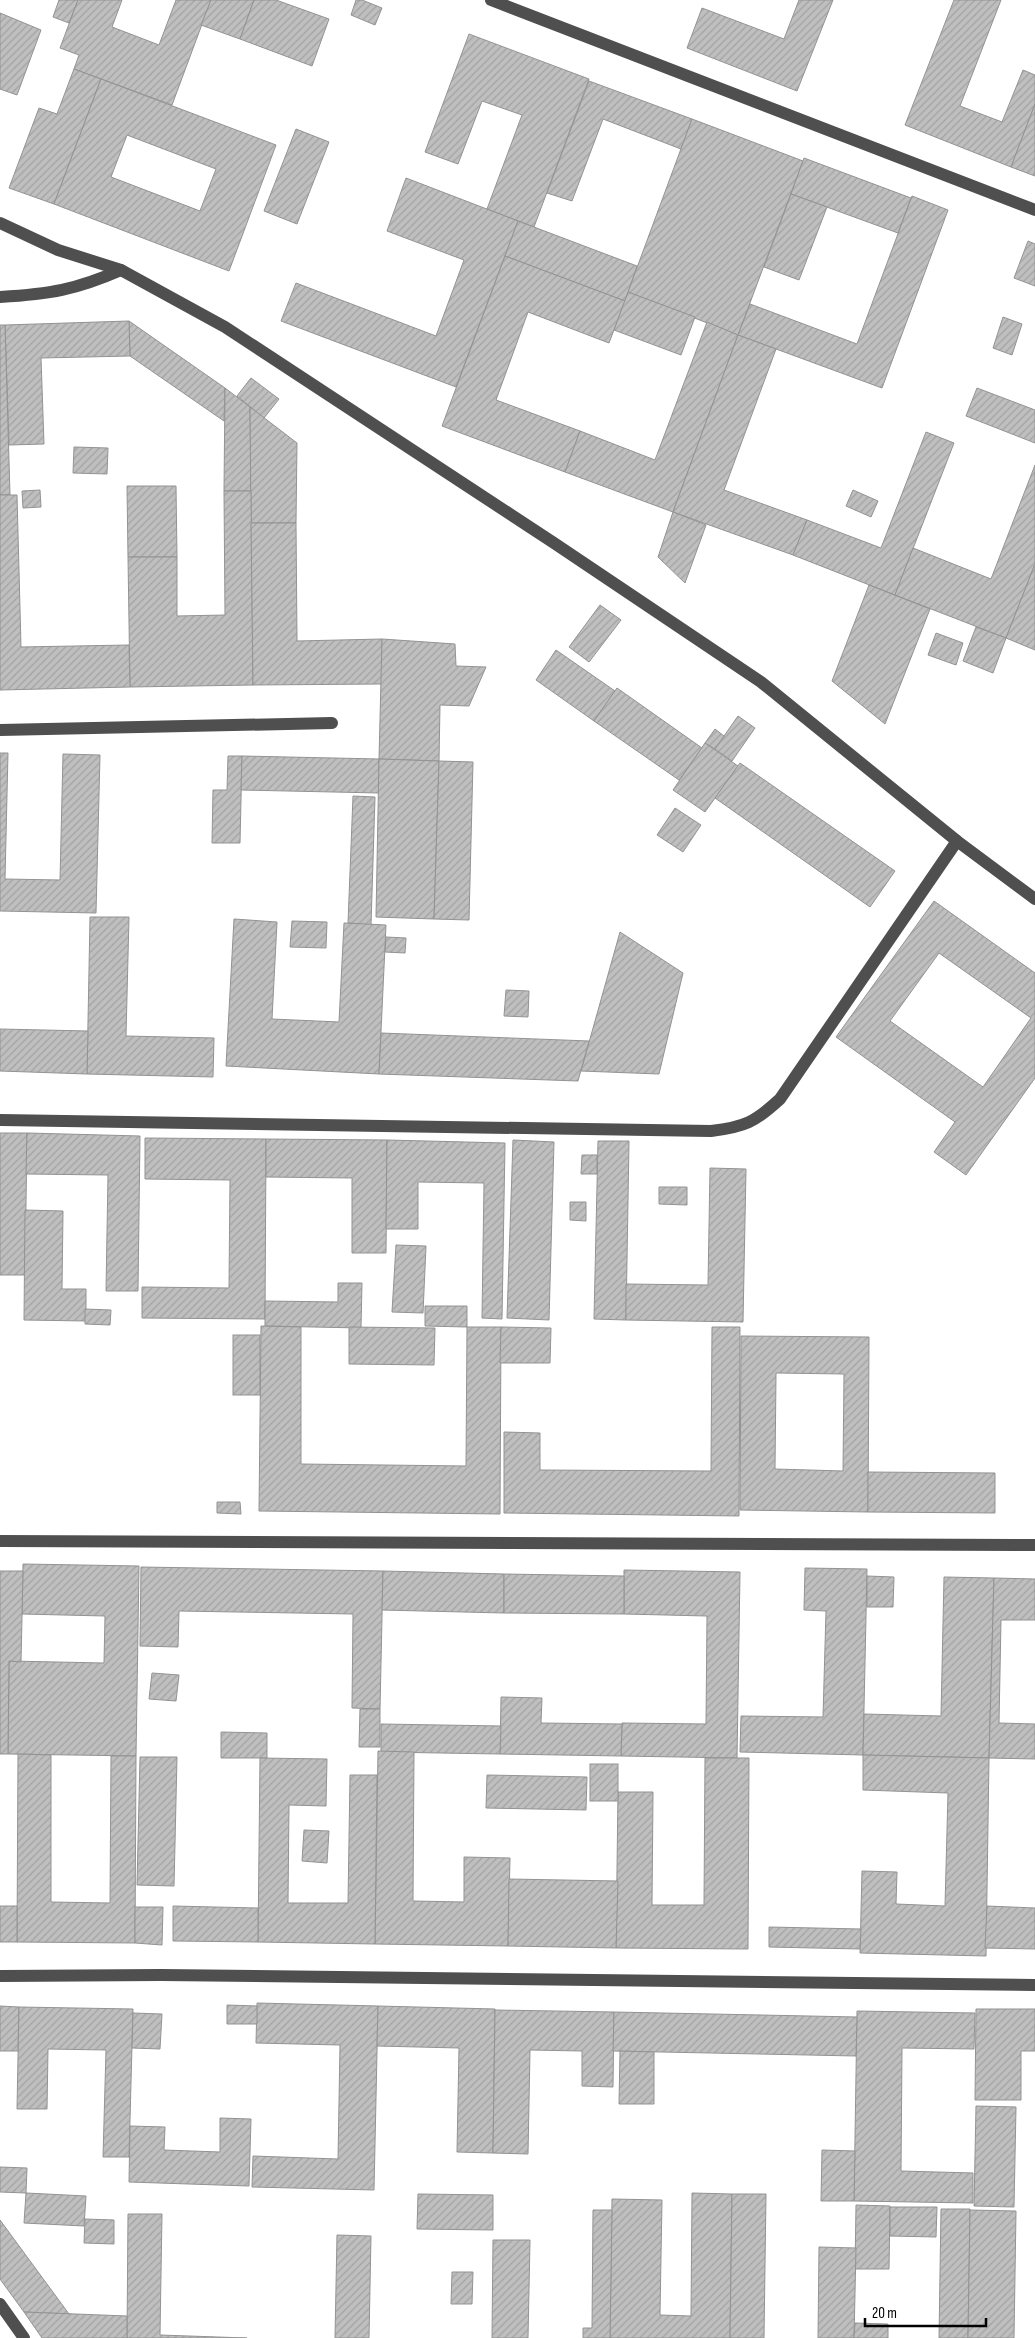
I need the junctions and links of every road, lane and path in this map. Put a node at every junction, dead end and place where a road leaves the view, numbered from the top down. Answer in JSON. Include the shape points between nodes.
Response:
{"nodes":[{"id":1,"x":490,"y":0,"type":"edge"},
{"id":2,"x":1035,"y":210,"type":"edge"},
{"id":3,"x":0,"y":223,"type":"edge"},
{"id":4,"x":121,"y":270,"type":"junction"},
{"id":5,"x":0,"y":297,"type":"edge"},
{"id":6,"x":332,"y":723,"type":"dead end"},
{"id":7,"x":0,"y":730,"type":"edge"},
{"id":8,"x":957,"y":841,"type":"junction"},
{"id":9,"x":1035,"y":899,"type":"edge"},
{"id":10,"x":0,"y":1120,"type":"edge"},
{"id":11,"x":0,"y":1541,"type":"edge"},
{"id":12,"x":1035,"y":1545,"type":"edge"},
{"id":13,"x":0,"y":1976,"type":"edge"},
{"id":14,"x":1035,"y":1985,"type":"edge"},
{"id":15,"x":0,"y":2304,"type":"edge"},
{"id":16,"x":24,"y":2338,"type":"edge"}],
"edges":[{"from":1,"to":2,"type":"street"},
{"from":3,"to":4,"type":"street","via":[[58,250]]},
{"from":4,"to":5,"type":"street","via":[[61,292]]},
{"from":4,"to":8,"type":"street","via":[[225,327],[761,682]]},
{"from":6,"to":7,"type":"street"},
{"from":8,"to":9,"type":"street"},
{"from":8,"to":10,"type":"street","via":[[780,1099],[754,1120],[738,1128],[711,1131]]},
{"from":11,"to":12,"type":"street"},
{"from":13,"to":14,"type":"street","via":[[161,1974]]},
{"from":15,"to":16,"type":"street"}]}
